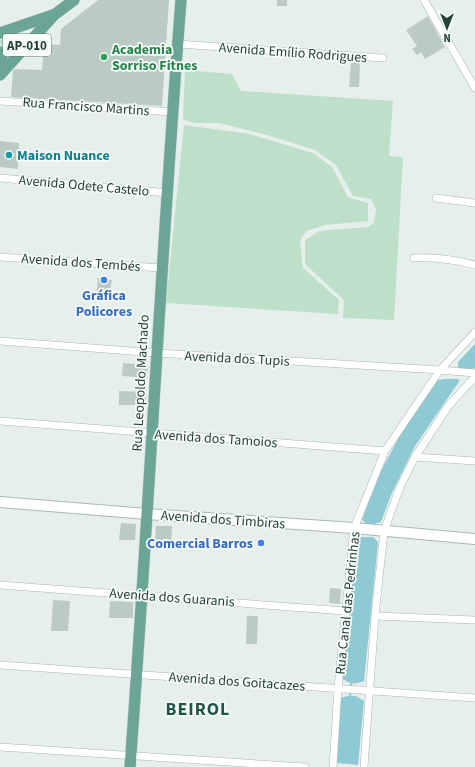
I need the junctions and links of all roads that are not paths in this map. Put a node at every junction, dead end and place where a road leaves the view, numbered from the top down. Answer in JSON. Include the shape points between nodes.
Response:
{"nodes":[{"id":1,"x":74,"y":0,"type":"edge"},
{"id":2,"x":181,"y":0,"type":"edge"},
{"id":3,"x":424,"y":0,"type":"edge"},
{"id":4,"x":54,"y":15,"type":"junction"},
{"id":5,"x":0,"y":33,"type":"edge"},
{"id":6,"x":178,"y":44,"type":"junction"},
{"id":7,"x":0,"y":52,"type":"edge"},
{"id":8,"x":383,"y":58,"type":"dead end"},
{"id":9,"x":0,"y":74,"type":"edge"},
{"id":10,"x":475,"y":88,"type":"edge"},
{"id":11,"x":0,"y":101,"type":"edge"},
{"id":12,"x":172,"y":112,"type":"junction"},
{"id":13,"x":0,"y":178,"type":"edge"},
{"id":14,"x":168,"y":193,"type":"junction"},
{"id":15,"x":436,"y":198,"type":"dead end"},
{"id":16,"x":475,"y":203,"type":"edge"},
{"id":17,"x":0,"y":257,"type":"edge"},
{"id":18,"x":414,"y":258,"type":"dead end"},
{"id":19,"x":475,"y":265,"type":"edge"},
{"id":20,"x":162,"y":268,"type":"junction"},
{"id":21,"x":475,"y":332,"type":"edge"},
{"id":22,"x":0,"y":341,"type":"edge"},
{"id":23,"x":157,"y":353,"type":"junction"},
{"id":24,"x":442,"y":370,"type":"junction"},
{"id":25,"x":475,"y":373,"type":"edge"},
{"id":26,"x":475,"y":377,"type":"edge"},
{"id":27,"x":0,"y":421,"type":"edge"},
{"id":28,"x":152,"y":434,"type":"junction"},
{"id":29,"x":385,"y":451,"type":"junction"},
{"id":30,"x":415,"y":457,"type":"junction"},
{"id":31,"x":475,"y":461,"type":"edge"},
{"id":32,"x":0,"y":502,"type":"edge"},
{"id":33,"x":147,"y":514,"type":"junction"},
{"id":34,"x":356,"y":528,"type":"junction"},
{"id":35,"x":381,"y":530,"type":"junction"},
{"id":36,"x":475,"y":538,"type":"edge"},
{"id":37,"x":0,"y":585,"type":"edge"},
{"id":38,"x":142,"y":595,"type":"junction"},
{"id":39,"x":345,"y":611,"type":"junction"},
{"id":40,"x":375,"y":616,"type":"junction"},
{"id":41,"x":475,"y":620,"type":"edge"},
{"id":42,"x":0,"y":665,"type":"edge"},
{"id":43,"x":136,"y":674,"type":"junction"},
{"id":44,"x":339,"y":689,"type":"junction"},
{"id":45,"x":368,"y":690,"type":"junction"},
{"id":46,"x":475,"y":698,"type":"edge"},
{"id":47,"x":0,"y":747,"type":"edge"},
{"id":48,"x":131,"y":761,"type":"edge"},
{"id":49,"x":305,"y":767,"type":"edge"},
{"id":50,"x":333,"y":767,"type":"edge"},
{"id":51,"x":364,"y":767,"type":"edge"}],
"edges":[{"from":1,"to":4,"type":"main road","number":"AP-010"},
{"from":2,"to":6,"type":"main road","name":"Rua Leopoldo Machado"},
{"from":3,"to":10,"type":"street"},
{"from":4,"to":5,"type":"main road","number":"AP-010"},
{"from":4,"to":9,"type":"main road","number":"AP-010"},
{"from":6,"to":8,"type":"street","name":"Avenida Emílio Rodrigues"},
{"from":6,"to":12,"type":"main road","name":"Rua Leopoldo Machado"},
{"from":7,"to":9,"type":"main road","number":"AP-010"},
{"from":11,"to":12,"type":"street","name":"Rua Francisco Martins"},
{"from":12,"to":14,"type":"main road","name":"Rua Leopoldo Machado"},
{"from":13,"to":14,"type":"street","name":"Avenida Odete Castelo"},
{"from":14,"to":20,"type":"main road","name":"Rua Leopoldo Machado"},
{"from":15,"to":16,"type":"street"},
{"from":17,"to":20,"type":"street","name":"Avenida dos Tembés"},
{"from":18,"to":19,"type":"street","via":[[425,257]]},
{"from":20,"to":23,"type":"main road","name":"Rua Leopoldo Machado"},
{"from":21,"to":24,"type":"street","name":"Rua Canal das Pedrinhas"},
{"from":22,"to":23,"type":"street","name":"Avenida dos Tupis"},
{"from":23,"to":24,"type":"street","name":"Avenida dos Tupis"},
{"from":23,"to":28,"type":"main road","name":"Rua Leopoldo Machado"},
{"from":24,"to":25,"type":"street","name":"Avenida dos Tupis"},
{"from":24,"to":29,"type":"street","name":"Rua Canal das Pedrinhas"},
{"from":26,"to":30,"type":"street","name":"Rua Canal das Pedrinhas","via":[[449,405]]},
{"from":27,"to":28,"type":"street","name":"Avenida dos Tamoios"},
{"from":28,"to":29,"type":"street","name":"Avenida dos Tamoios"},
{"from":28,"to":33,"type":"main road","name":"Rua Leopoldo Machado"},
{"from":29,"to":34,"type":"street","name":"Rua Canal das Pedrinhas"},
{"from":30,"to":31,"type":"street"},
{"from":30,"to":35,"type":"street","name":"Rua Canal das Pedrinhas"},
{"from":32,"to":33,"type":"street","name":"Avenida dos Timbiras"},
{"from":33,"to":34,"type":"street","name":"Avenida dos Timbiras"},
{"from":33,"to":38,"type":"main road","name":"Rua Leopoldo Machado"},
{"from":34,"to":35,"type":"street","name":"Avenida dos Timbiras"},
{"from":34,"to":39,"type":"street","name":"Rua Canal das Pedrinhas"},
{"from":35,"to":36,"type":"street","name":"Avenida dos Timbiras"},
{"from":35,"to":40,"type":"street","name":"Rua Canal das Pedrinhas"},
{"from":37,"to":38,"type":"street","name":"Avenida dos Guaranis"},
{"from":38,"to":39,"type":"street","name":"Avenida dos Guaranis"},
{"from":38,"to":43,"type":"main road","name":"Rua Leopoldo Machado"},
{"from":39,"to":44,"type":"street","name":"Rua Canal das Pedrinhas"},
{"from":40,"to":41,"type":"street"},
{"from":40,"to":45,"type":"street","name":"Rua Canal das Pedrinhas"},
{"from":42,"to":43,"type":"street","name":"Avenida dos Goitacazes"},
{"from":43,"to":44,"type":"street","name":"Avenida dos Goitacazes"},
{"from":43,"to":48,"type":"main road","name":"Rua Leopoldo Machado"},
{"from":44,"to":45,"type":"street","name":"Avenida dos Goitacazes"},
{"from":44,"to":50,"type":"street","name":"Rua Canal das Pedrinhas"},
{"from":45,"to":46,"type":"street","name":"Avenida dos Goitacazes"},
{"from":45,"to":51,"type":"street","name":"Rua Canal das Pedrinhas"},
{"from":47,"to":48,"type":"street"},
{"from":48,"to":49,"type":"street"}]}
